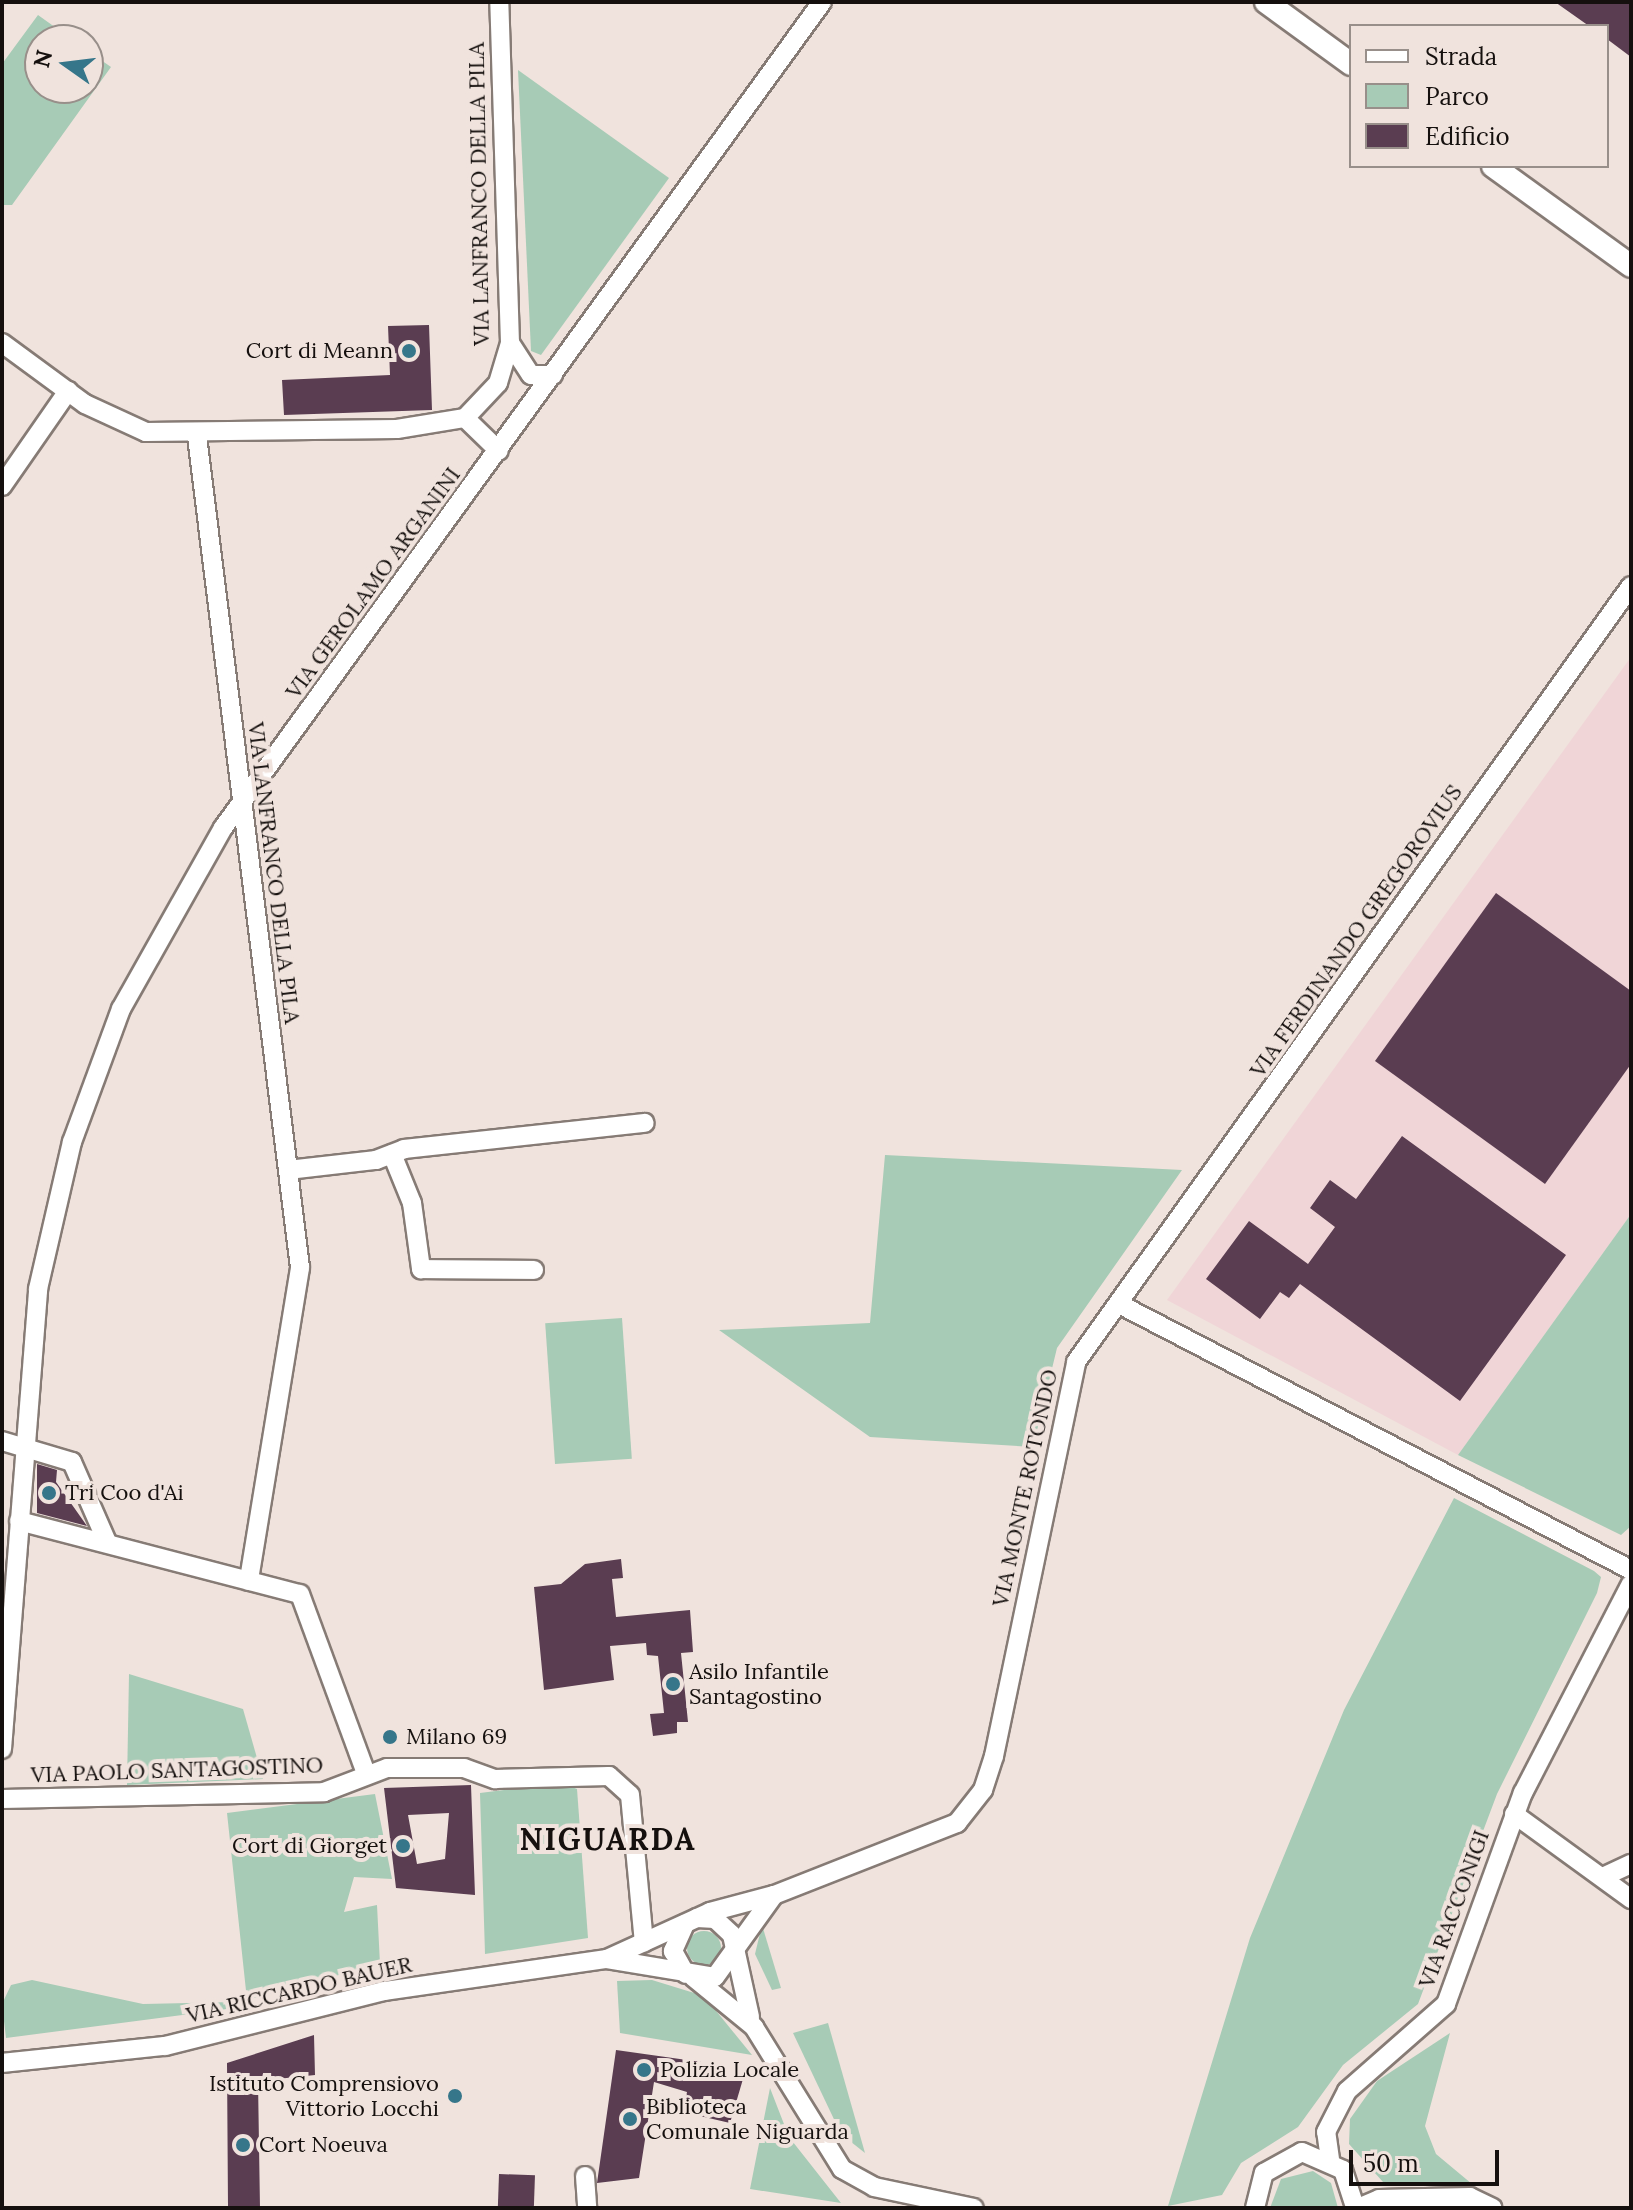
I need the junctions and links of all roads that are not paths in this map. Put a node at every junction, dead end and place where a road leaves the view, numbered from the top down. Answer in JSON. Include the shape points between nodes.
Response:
{"nodes":[{"id":1,"x":499,"y":2,"type":"edge"},
{"id":2,"x":822,"y":2,"type":"edge"},
{"id":3,"x":1266,"y":2,"type":"edge"},
{"id":4,"x":1349,"y":63,"type":"edge"},
{"id":5,"x":1496,"y":168,"type":"edge"},
{"id":6,"x":1631,"y":266,"type":"edge"},
{"id":7,"x":2,"y":343,"type":"edge"},
{"id":8,"x":510,"y":343,"type":"junction"},
{"id":9,"x":553,"y":375,"type":"junction"},
{"id":10,"x":68,"y":391,"type":"junction"},
{"id":11,"x":465,"y":418,"type":"junction"},
{"id":12,"x":197,"y":436,"type":"junction"},
{"id":13,"x":499,"y":451,"type":"junction"},
{"id":14,"x":2,"y":486,"type":"edge"},
{"id":15,"x":1631,"y":586,"type":"edge"},
{"id":16,"x":241,"y":807,"type":"junction"},
{"id":17,"x":645,"y":1123,"type":"dead end"},
{"id":18,"x":392,"y":1154,"type":"junction"},
{"id":19,"x":288,"y":1170,"type":"junction"},
{"id":20,"x":534,"y":1270,"type":"dead end"},
{"id":21,"x":1119,"y":1304,"type":"junction"},
{"id":22,"x":2,"y":1441,"type":"edge"},
{"id":23,"x":25,"y":1448,"type":"junction"},
{"id":24,"x":19,"y":1521,"type":"junction"},
{"id":25,"x":107,"y":1542,"type":"junction"},
{"id":26,"x":1631,"y":1570,"type":"edge"},
{"id":27,"x":249,"y":1581,"type":"junction"},
{"id":28,"x":1631,"y":1584,"type":"edge"},
{"id":29,"x":2,"y":1749,"type":"edge"},
{"id":30,"x":366,"y":1773,"type":"junction"},
{"id":31,"x":2,"y":1799,"type":"edge"},
{"id":32,"x":1514,"y":1814,"type":"junction"},
{"id":33,"x":1631,"y":1864,"type":"edge"},
{"id":34,"x":1605,"y":1876,"type":"junction"},
{"id":35,"x":774,"y":1895,"type":"junction"},
{"id":36,"x":1631,"y":1899,"type":"edge"},
{"id":37,"x":690,"y":1921,"type":"junction"},
{"id":38,"x":644,"y":1942,"type":"junction"},
{"id":39,"x":734,"y":1951,"type":"junction"},
{"id":40,"x":607,"y":1959,"type":"junction"},
{"id":41,"x":691,"y":1976,"type":"junction"},
{"id":42,"x":754,"y":2027,"type":"junction"},
{"id":43,"x":2,"y":2063,"type":"edge"},
{"id":44,"x":1330,"y":2159,"type":"junction"},
{"id":45,"x":585,"y":2176,"type":"dead end"},
{"id":46,"x":587,"y":2208,"type":"edge"},
{"id":47,"x":974,"y":2208,"type":"edge"},
{"id":48,"x":1255,"y":2208,"type":"edge"},
{"id":49,"x":1356,"y":2208,"type":"edge"},
{"id":50,"x":1493,"y":2208,"type":"edge"}],
"edges":[{"from":1,"to":8,"type":"street","name":"VIA LANFRANCO DELLA PILA"},
{"from":2,"to":9,"type":"street","name":"VIA GEROLAMO ARGANINI"},
{"from":3,"to":4,"type":"street"},
{"from":5,"to":6,"type":"street"},
{"from":7,"to":10,"type":"street"},
{"from":8,"to":9,"type":"street","via":[[531,375]]},
{"from":8,"to":11,"type":"street","name":"VIA LANFRANCO DELLA PILA","via":[[498,383]]},
{"from":9,"to":13,"type":"street","name":"VIA GEROLAMO ARGANINI"},
{"from":10,"to":12,"type":"street","via":[[115,422]]},
{"from":10,"to":14,"type":"street"},
{"from":11,"to":12,"type":"street","via":[[397,429]]},
{"from":11,"to":13,"type":"street"},
{"from":12,"to":16,"type":"street","name":"VIA LANFRANCO DELLA PILA"},
{"from":13,"to":16,"type":"street","name":"VIA GEROLAMO ARGANINI"},
{"from":15,"to":21,"type":"street","name":"VIA FERDINANDO GREGOROVIUS"},
{"from":16,"to":19,"type":"street","name":"VIA LANFRANCO DELLA PILA"},
{"from":16,"to":23,"type":"street","name":"VIA GEROLAMO ARGANINI","via":[[163,923],[86,1100],[38,1289]]},
{"from":17,"to":18,"type":"street"},
{"from":18,"to":19,"type":"street"},
{"from":18,"to":20,"type":"street","via":[[412,1203],[421,1269]]},
{"from":19,"to":27,"type":"street","name":"VIA LANFRANCO DELLA PILA","via":[[300,1268]]},
{"from":21,"to":26,"type":"street"},
{"from":21,"to":35,"type":"street","name":"VIA MONTE ROTONDO","via":[[1072,1374],[997,1741],[979,1798],[939,1834]]},
{"from":22,"to":23,"type":"street"},
{"from":23,"to":24,"type":"street","name":"VIA GEROLAMO ARGANINI"},
{"from":23,"to":25,"type":"street","via":[[72,1462]]},
{"from":24,"to":25,"type":"street"},
{"from":24,"to":29,"type":"street","name":"VIA GEROLAMO ARGANINI"},
{"from":25,"to":27,"type":"street"},
{"from":27,"to":30,"type":"street","via":[[307,1601]]},
{"from":28,"to":32,"type":"street","name":"VIA RACCONIGI"},
{"from":30,"to":31,"type":"street","name":"VIA PAOLO SANTAGOSTINO","via":[[324,1792]]},
{"from":30,"to":38,"type":"street","name":"VIA PAOLO SANTAGOSTINO","via":[[458,1767],[495,1779],[587,1775],[628,1787]]},
{"from":32,"to":34,"type":"street","name":"VIA RACCONIGI"},
{"from":32,"to":44,"type":"street","name":"VIA RACCONIGI","via":[[1446,2004],[1347,2091],[1326,2132]]},
{"from":33,"to":34,"type":"street"},
{"from":34,"to":36,"type":"street","name":"VIA RACCONIGI"},
{"from":35,"to":37,"type":"street","name":"VIA MONTE ROTONDO"},
{"from":35,"to":39,"type":"street"},
{"from":37,"to":38,"type":"street","name":"VIA MONTE ROTONDO"},
{"from":37,"to":39,"type":"street","via":[[722,1923]]},
{"from":37,"to":41,"type":"street","via":[[673,1951]]},
{"from":38,"to":40,"type":"street","name":"VIA MONTE ROTONDO"},
{"from":39,"to":41,"type":"street","via":[[720,1974]]},
{"from":39,"to":42,"type":"street"},
{"from":40,"to":41,"type":"street"},
{"from":40,"to":43,"type":"street","name":"VIA RICCARDO BAUER","via":[[384,1991],[165,2046]]},
{"from":41,"to":42,"type":"street"},
{"from":42,"to":47,"type":"street","via":[[842,2169],[874,2187]]},
{"from":44,"to":48,"type":"street","via":[[1302,2152],[1275,2162],[1257,2186]]},
{"from":44,"to":49,"type":"street","via":[[1352,2184]]},
{"from":45,"to":46,"type":"street"},
{"from":49,"to":50,"type":"street","via":[[1379,2199],[1454,2197]]}]}
